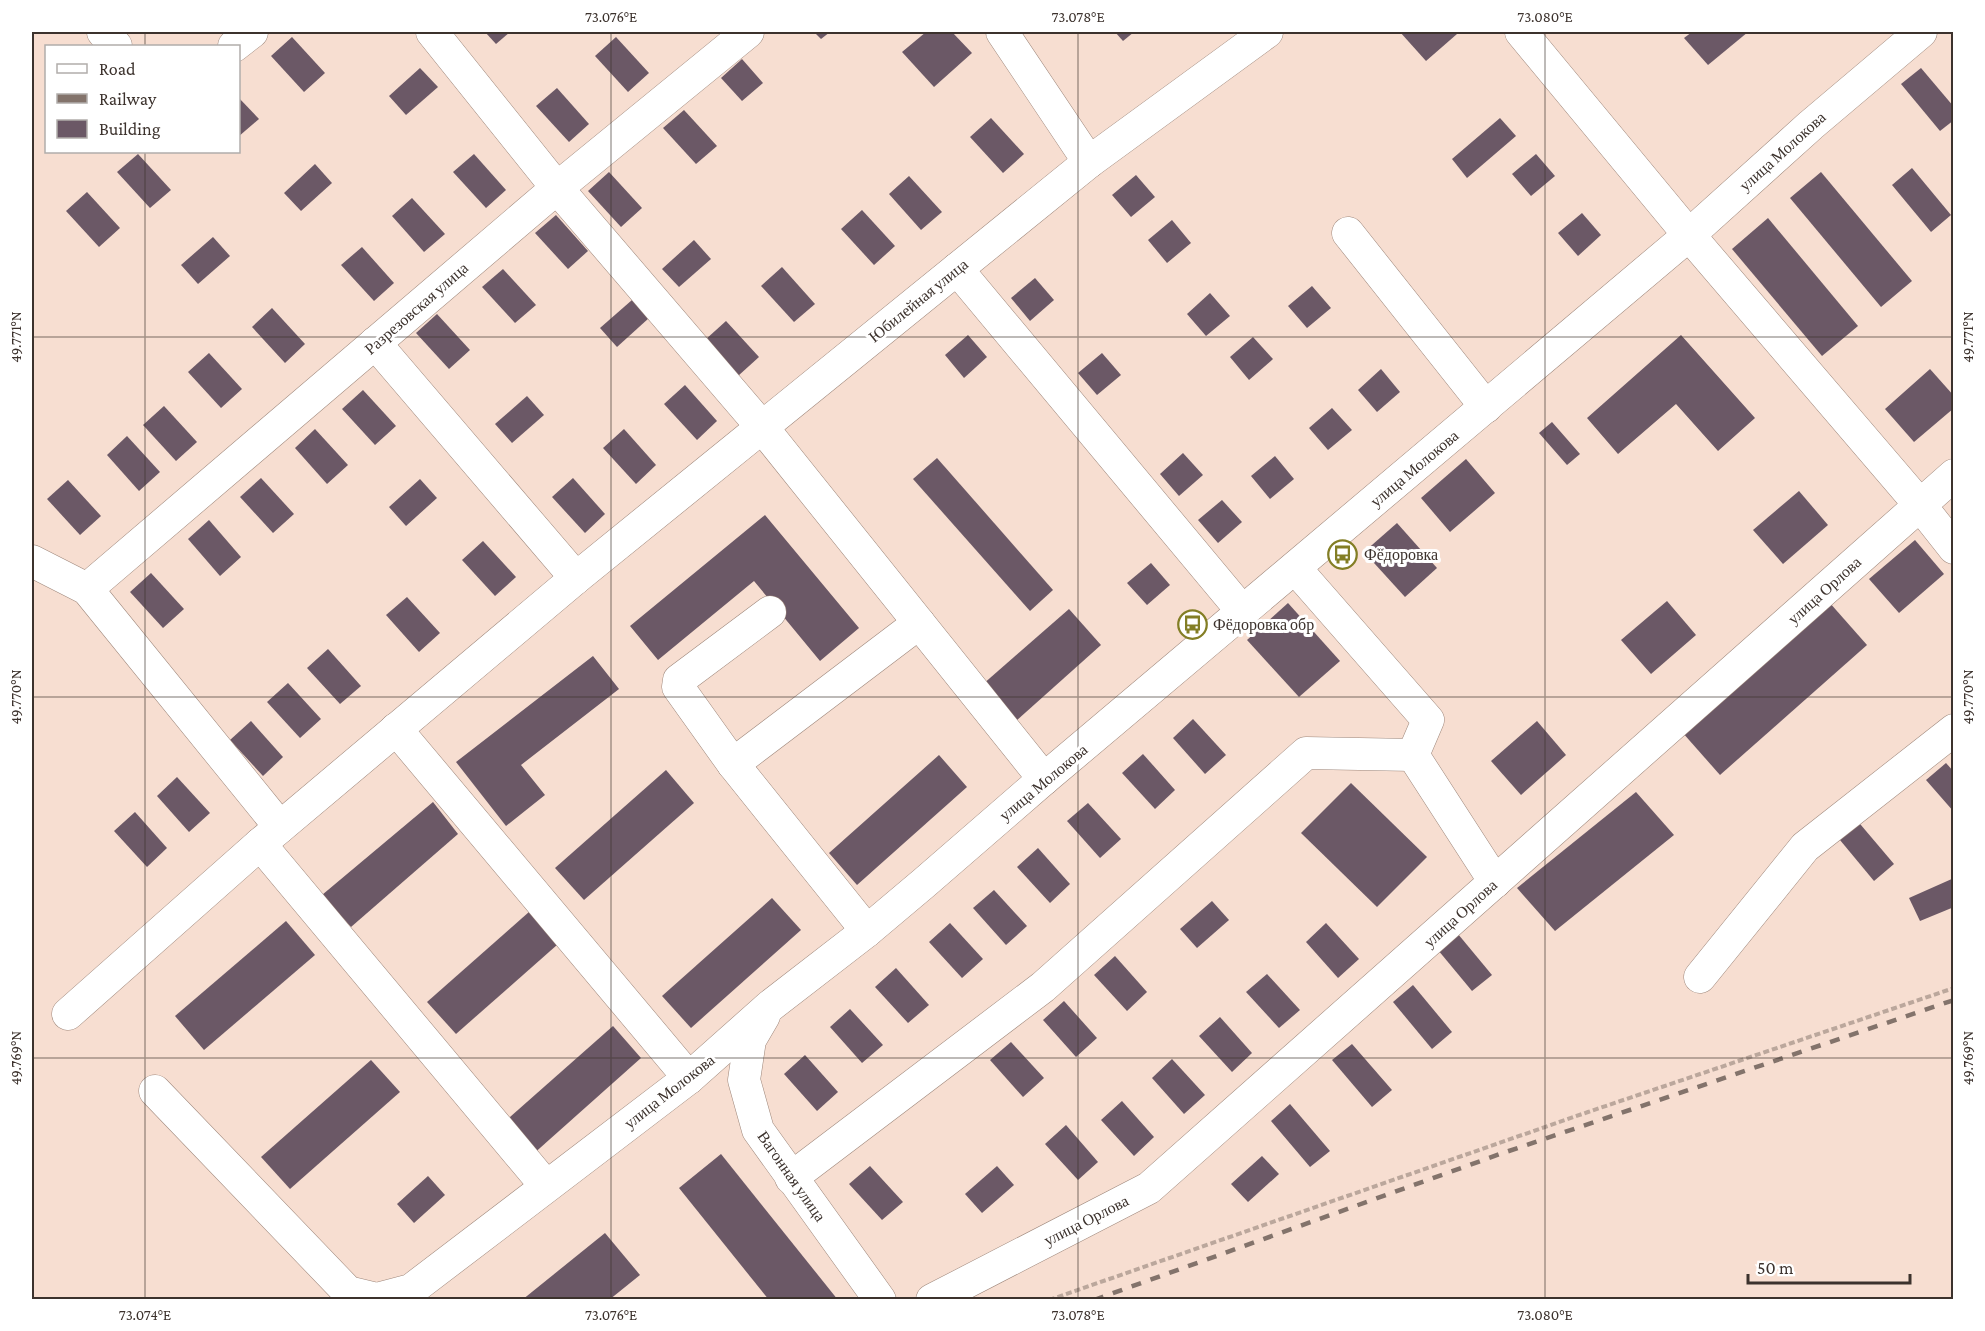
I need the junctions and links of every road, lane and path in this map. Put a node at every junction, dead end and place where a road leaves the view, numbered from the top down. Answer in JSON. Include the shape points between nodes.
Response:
{"nodes":[{"id":1,"x":103,"y":32,"type":"edge"},
{"id":2,"x":252,"y":32,"type":"edge"},
{"id":3,"x":432,"y":32,"type":"edge"},
{"id":4,"x":748,"y":32,"type":"edge"},
{"id":5,"x":1002,"y":32,"type":"edge"},
{"id":6,"x":1267,"y":32,"type":"edge"},
{"id":7,"x":1521,"y":32,"type":"edge"},
{"id":8,"x":1921,"y":32,"type":"edge"},
{"id":9,"x":115,"y":45,"type":"edge"},
{"id":10,"x":235,"y":45,"type":"edge"},
{"id":11,"x":1089,"y":162,"type":"junction"},
{"id":12,"x":557,"y":188,"type":"junction"},
{"id":13,"x":1348,"y":233,"type":"dead end"},
{"id":14,"x":1689,"y":235,"type":"junction"},
{"id":15,"x":957,"y":269,"type":"junction"},
{"id":16,"x":375,"y":343,"type":"junction"},
{"id":17,"x":1486,"y":406,"type":"junction"},
{"id":18,"x":762,"y":427,"type":"junction"},
{"id":19,"x":1953,"y":475,"type":"edge"},
{"id":20,"x":1920,"y":505,"type":"junction"},
{"id":21,"x":1953,"y":548,"type":"edge"},
{"id":22,"x":32,"y":561,"type":"edge"},
{"id":23,"x":1296,"y":568,"type":"junction"},
{"id":24,"x":576,"y":578,"type":"junction"},
{"id":25,"x":87,"y":589,"type":"junction"},
{"id":26,"x":770,"y":612,"type":"dead end"},
{"id":27,"x":1243,"y":612,"type":"junction"},
{"id":28,"x":919,"y":623,"type":"junction"},
{"id":29,"x":396,"y":729,"type":"junction"},
{"id":30,"x":1953,"y":730,"type":"edge"},
{"id":31,"x":1413,"y":755,"type":"junction"},
{"id":32,"x":733,"y":764,"type":"junction"},
{"id":33,"x":1044,"y":779,"type":"junction"},
{"id":34,"x":270,"y":835,"type":"junction"},
{"id":35,"x":1494,"y":882,"type":"junction"},
{"id":36,"x":867,"y":931,"type":"junction"},
{"id":37,"x":1700,"y":977,"type":"dead end"},
{"id":38,"x":1953,"y":988,"type":"edge"},
{"id":39,"x":770,"y":1006,"type":"junction"},
{"id":40,"x":68,"y":1014,"type":"dead end"},
{"id":41,"x":689,"y":1078,"type":"junction"},
{"id":42,"x":155,"y":1091,"type":"dead end"},
{"id":43,"x":791,"y":1178,"type":"junction"},
{"id":44,"x":546,"y":1186,"type":"junction"},
{"id":45,"x":880,"y":1299,"type":"edge"},
{"id":46,"x":932,"y":1299,"type":"edge"},
{"id":47,"x":1048,"y":1299,"type":"edge"}],
"edges":[{"from":1,"to":9,"type":"street"},
{"from":2,"to":10,"type":"street"},
{"from":3,"to":12,"type":"street"},
{"from":4,"to":12,"type":"street","name":"Разрезовская улица"},
{"from":5,"to":11,"type":"street"},
{"from":6,"to":11,"type":"street","name":"Юбилейная улица"},
{"from":7,"to":14,"type":"street"},
{"from":8,"to":14,"type":"street","name":"улица Молокова"},
{"from":11,"to":15,"type":"street","name":"Юбилейная улица"},
{"from":12,"to":16,"type":"street","name":"Разрезовская улица"},
{"from":12,"to":18,"type":"street"},
{"from":13,"to":17,"type":"street"},
{"from":14,"to":17,"type":"street","name":"улица Молокова"},
{"from":14,"to":20,"type":"street"},
{"from":15,"to":18,"type":"street","name":"Юбилейная улица"},
{"from":15,"to":27,"type":"street"},
{"from":16,"to":24,"type":"street"},
{"from":16,"to":25,"type":"street","name":"Разрезовская улица"},
{"from":17,"to":23,"type":"street","name":"улица Молокова"},
{"from":18,"to":24,"type":"street","name":"Юбилейная улица"},
{"from":18,"to":28,"type":"street"},
{"from":19,"to":20,"type":"street","name":"улица Орлова"},
{"from":20,"to":21,"type":"street"},
{"from":20,"to":35,"type":"street","name":"улица Орлова"},
{"from":22,"to":25,"type":"street"},
{"from":23,"to":27,"type":"street","name":"улица Молокова"},
{"from":23,"to":31,"type":"street","via":[[1428,720]]},
{"from":24,"to":29,"type":"street","name":"Юбилейная улица"},
{"from":25,"to":34,"type":"street"},
{"from":26,"to":32,"type":"street","via":[[678,680],[681,692]]},
{"from":27,"to":33,"type":"street","name":"улица Молокова"},
{"from":28,"to":32,"type":"street"},
{"from":28,"to":33,"type":"street"},
{"from":29,"to":34,"type":"street","name":"Юбилейная улица"},
{"from":29,"to":41,"type":"street"},
{"from":30,"to":37,"type":"street","via":[[1805,847]]},
{"from":31,"to":35,"type":"street"},
{"from":31,"to":43,"type":"street","via":[[1306,753],[1043,987]]},
{"from":32,"to":36,"type":"street"},
{"from":33,"to":36,"type":"street","name":"улица Молокова"},
{"from":34,"to":40,"type":"street","name":"Юбилейная улица"},
{"from":34,"to":44,"type":"street"},
{"from":35,"to":46,"type":"street","name":"улица Орлова","via":[[1149,1188]]},
{"from":36,"to":39,"type":"street","name":"улица Молокова"},
{"from":38,"to":47,"type":"path"},
{"from":39,"to":41,"type":"street","name":"улица Молокова"},
{"from":39,"to":43,"type":"street","name":"Вагонная улица","via":[[750,1040],[744,1080],[758,1130]]},
{"from":41,"to":44,"type":"street","name":"улица Молокова"},
{"from":42,"to":44,"type":"street","name":"улица Молокова","via":[[348,1292],[378,1299],[411,1290]]},
{"from":43,"to":45,"type":"street","name":"Вагонная улица"}]}
